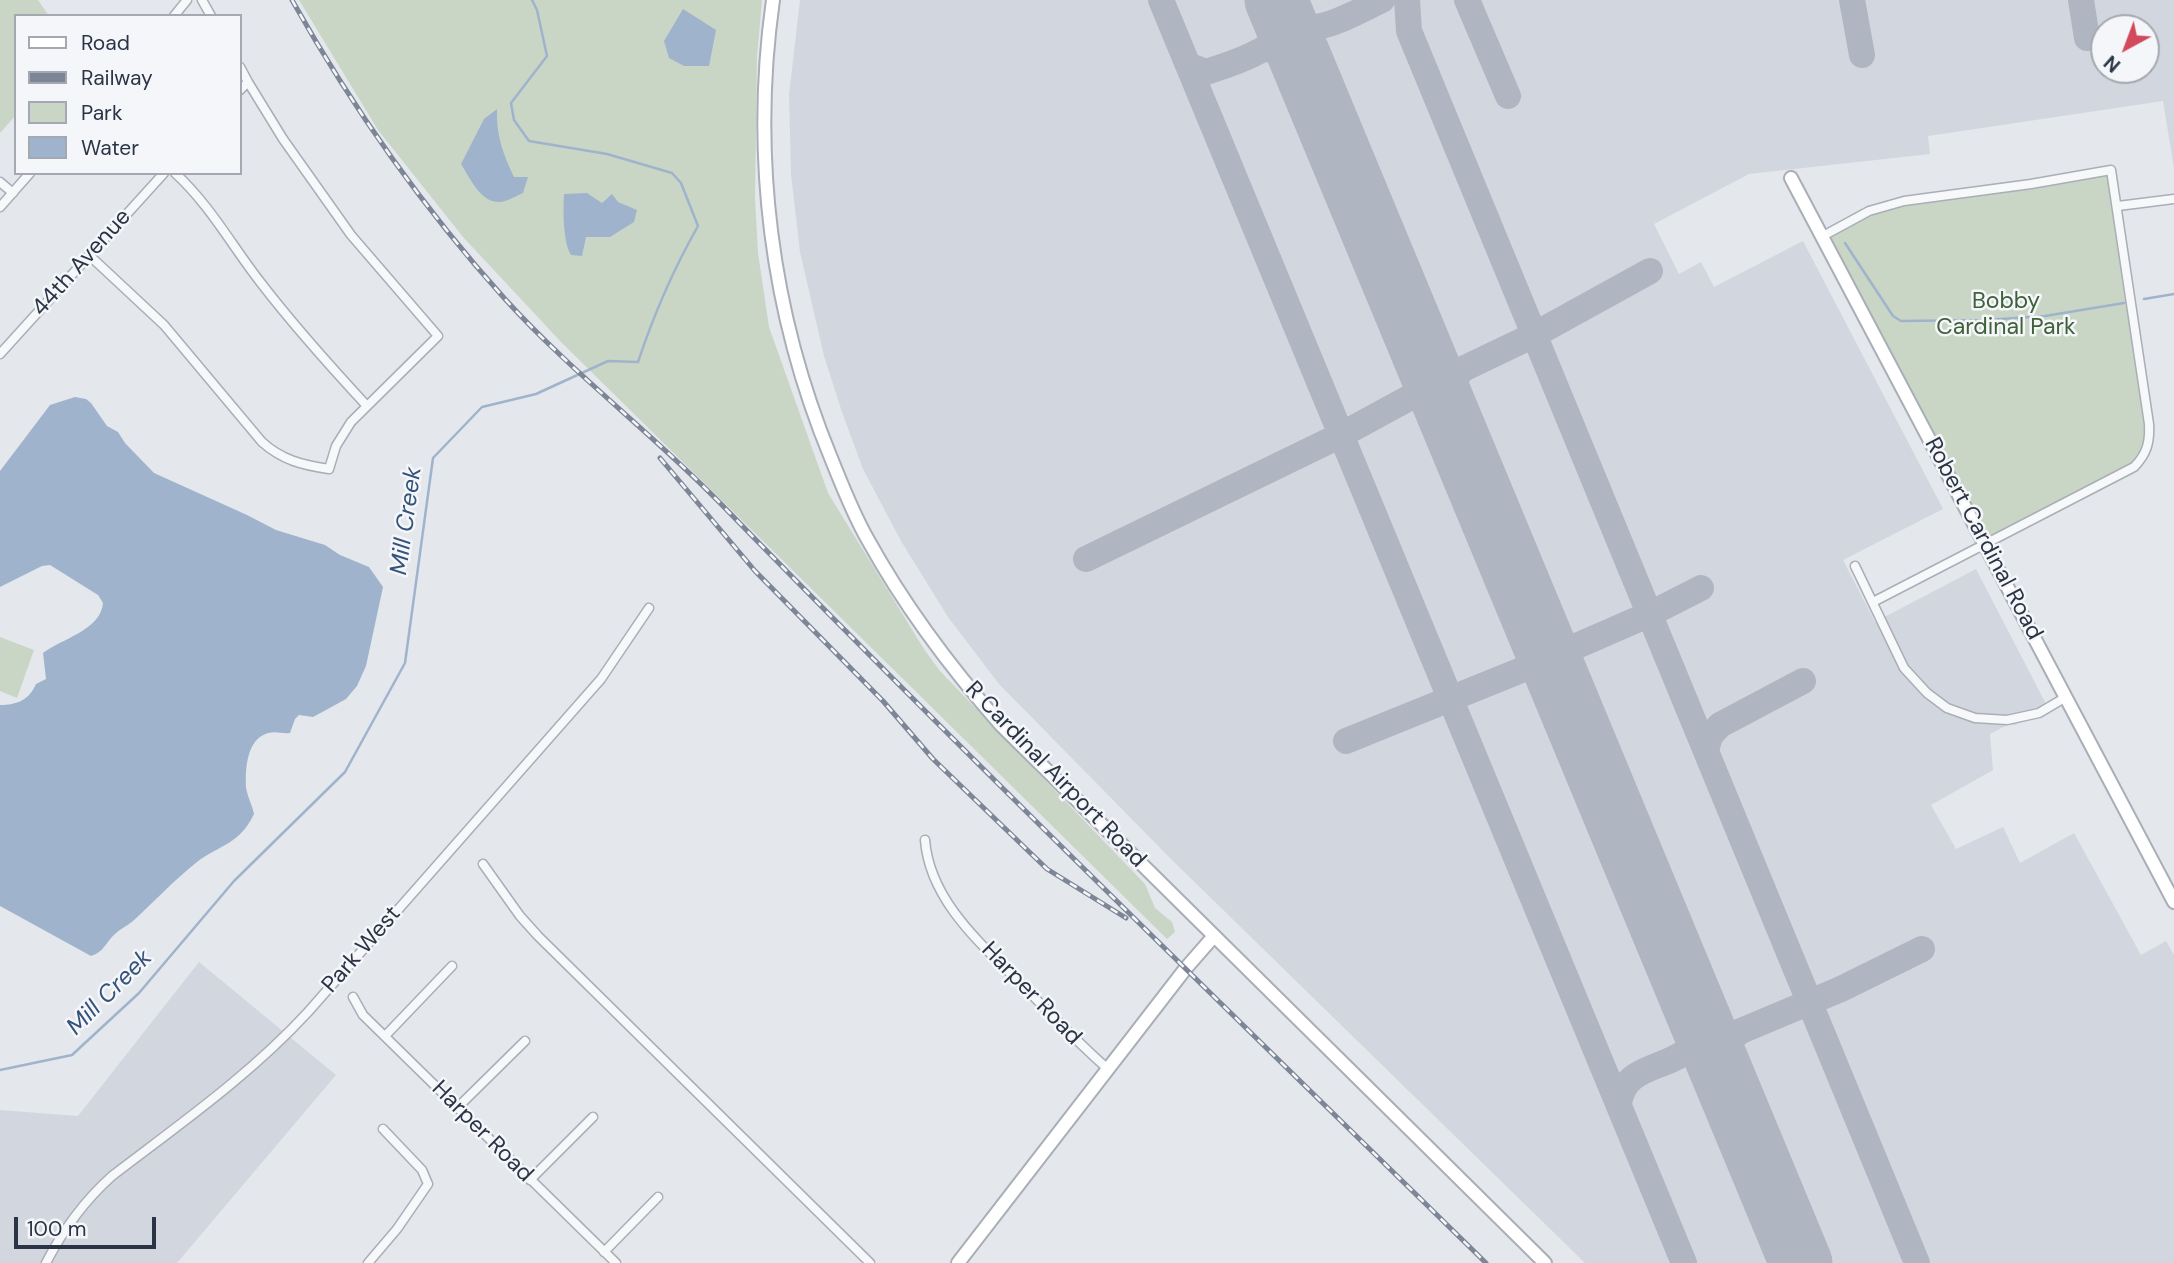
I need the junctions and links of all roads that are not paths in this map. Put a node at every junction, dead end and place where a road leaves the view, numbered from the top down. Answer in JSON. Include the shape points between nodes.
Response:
{"nodes":[{"id":1,"x":187,"y":0,"type":"edge"},
{"id":2,"x":773,"y":0,"type":"edge"},
{"id":3,"x":176,"y":14,"type":"edge"},
{"id":4,"x":242,"y":71,"type":"edge"},
{"id":5,"x":248,"y":82,"type":"junction"},
{"id":6,"x":242,"y":88,"type":"edge"},
{"id":7,"x":28,"y":175,"type":"edge"},
{"id":8,"x":162,"y":175,"type":"edge"},
{"id":9,"x":176,"y":175,"type":"edge"},
{"id":10,"x":1791,"y":178,"type":"dead end"},
{"id":11,"x":0,"y":182,"type":"edge"},
{"id":12,"x":13,"y":193,"type":"junction"},
{"id":13,"x":2174,"y":199,"type":"edge"},
{"id":14,"x":2118,"y":206,"type":"junction"},
{"id":15,"x":0,"y":207,"type":"edge"},
{"id":16,"x":1824,"y":236,"type":"junction"},
{"id":17,"x":90,"y":256,"type":"junction"},
{"id":18,"x":0,"y":355,"type":"edge"},
{"id":19,"x":367,"y":406,"type":"junction"},
{"id":20,"x":1985,"y":543,"type":"junction"},
{"id":21,"x":1855,"y":566,"type":"dead end"},
{"id":22,"x":1873,"y":602,"type":"junction"},
{"id":23,"x":649,"y":608,"type":"dead end"},
{"id":24,"x":2066,"y":697,"type":"junction"},
{"id":25,"x":925,"y":840,"type":"dead end"},
{"id":26,"x":483,"y":864,"type":"dead end"},
{"id":27,"x":2174,"y":902,"type":"edge"},
{"id":28,"x":1214,"y":936,"type":"junction"},
{"id":29,"x":452,"y":966,"type":"dead end"},
{"id":30,"x":354,"y":997,"type":"dead end"},
{"id":31,"x":385,"y":1036,"type":"junction"},
{"id":32,"x":526,"y":1041,"type":"dead end"},
{"id":33,"x":1108,"y":1069,"type":"junction"},
{"id":34,"x":457,"y":1108,"type":"junction"},
{"id":35,"x":593,"y":1116,"type":"dead end"},
{"id":36,"x":383,"y":1129,"type":"dead end"},
{"id":37,"x":530,"y":1180,"type":"junction"},
{"id":38,"x":658,"y":1197,"type":"dead end"},
{"id":39,"x":604,"y":1252,"type":"junction"},
{"id":40,"x":46,"y":1263,"type":"edge"},
{"id":41,"x":368,"y":1263,"type":"edge"},
{"id":42,"x":616,"y":1263,"type":"edge"},
{"id":43,"x":870,"y":1263,"type":"edge"},
{"id":44,"x":958,"y":1263,"type":"edge"},
{"id":45,"x":1545,"y":1263,"type":"edge"}],
"edges":[{"from":1,"to":3,"type":"street"},
{"from":2,"to":28,"type":"main road","name":"R Cardinal Airport Road","via":[[764,148],[775,263],[801,376],[866,537],[927,635],[963,681],[1041,766]]},
{"from":4,"to":5,"type":"street"},
{"from":5,"to":6,"type":"street"},
{"from":5,"to":19,"type":"street","via":[[351,235],[438,336]]},
{"from":7,"to":12,"type":"street"},
{"from":8,"to":17,"type":"street","name":"44th Avenue"},
{"from":9,"to":19,"type":"street","via":[[209,209],[293,323]]},
{"from":10,"to":16,"type":"main road","name":"Robert Cardinal Road"},
{"from":11,"to":12,"type":"street"},
{"from":12,"to":15,"type":"street"},
{"from":13,"to":14,"type":"street"},
{"from":14,"to":16,"type":"street","via":[[2111,170],[1904,201],[1869,211]]},
{"from":14,"to":20,"type":"street","via":[[2149,424],[2148,448],[2134,467]]},
{"from":16,"to":20,"type":"main road","name":"Robert Cardinal Road"},
{"from":17,"to":18,"type":"street","name":"44th Avenue"},
{"from":17,"to":19,"type":"street","via":[[164,325],[275,453],[329,470],[343,433]]},
{"from":20,"to":22,"type":"street"},
{"from":20,"to":24,"type":"main road","name":"Robert Cardinal Road"},
{"from":21,"to":22,"type":"street"},
{"from":22,"to":24,"type":"street","via":[[1904,668],[1947,708],[1975,718],[2007,720],[2039,713]]},
{"from":23,"to":40,"type":"street","name":"Park West","via":[[601,679],[300,1020],[242,1077],[95,1191]]},
{"from":24,"to":27,"type":"main road","name":"Robert Cardinal Road"},
{"from":25,"to":33,"type":"street","name":"Harper Road","via":[[937,885],[963,924]]},
{"from":26,"to":43,"type":"street","via":[[538,936]]},
{"from":28,"to":33,"type":"main road"},
{"from":28,"to":45,"type":"main road","name":"R Cardinal Airport Road"},
{"from":29,"to":31,"type":"street"},
{"from":30,"to":31,"type":"street","name":"Harper Road","via":[[363,1015]]},
{"from":31,"to":34,"type":"street","name":"Harper Road"},
{"from":32,"to":34,"type":"street"},
{"from":33,"to":44,"type":"main road"},
{"from":34,"to":37,"type":"street","name":"Harper Road"},
{"from":35,"to":37,"type":"street"},
{"from":36,"to":41,"type":"street","via":[[422,1170],[428,1184]]},
{"from":37,"to":39,"type":"street","name":"Harper Road"},
{"from":38,"to":39,"type":"street"},
{"from":39,"to":42,"type":"street","name":"Harper Road"}]}
